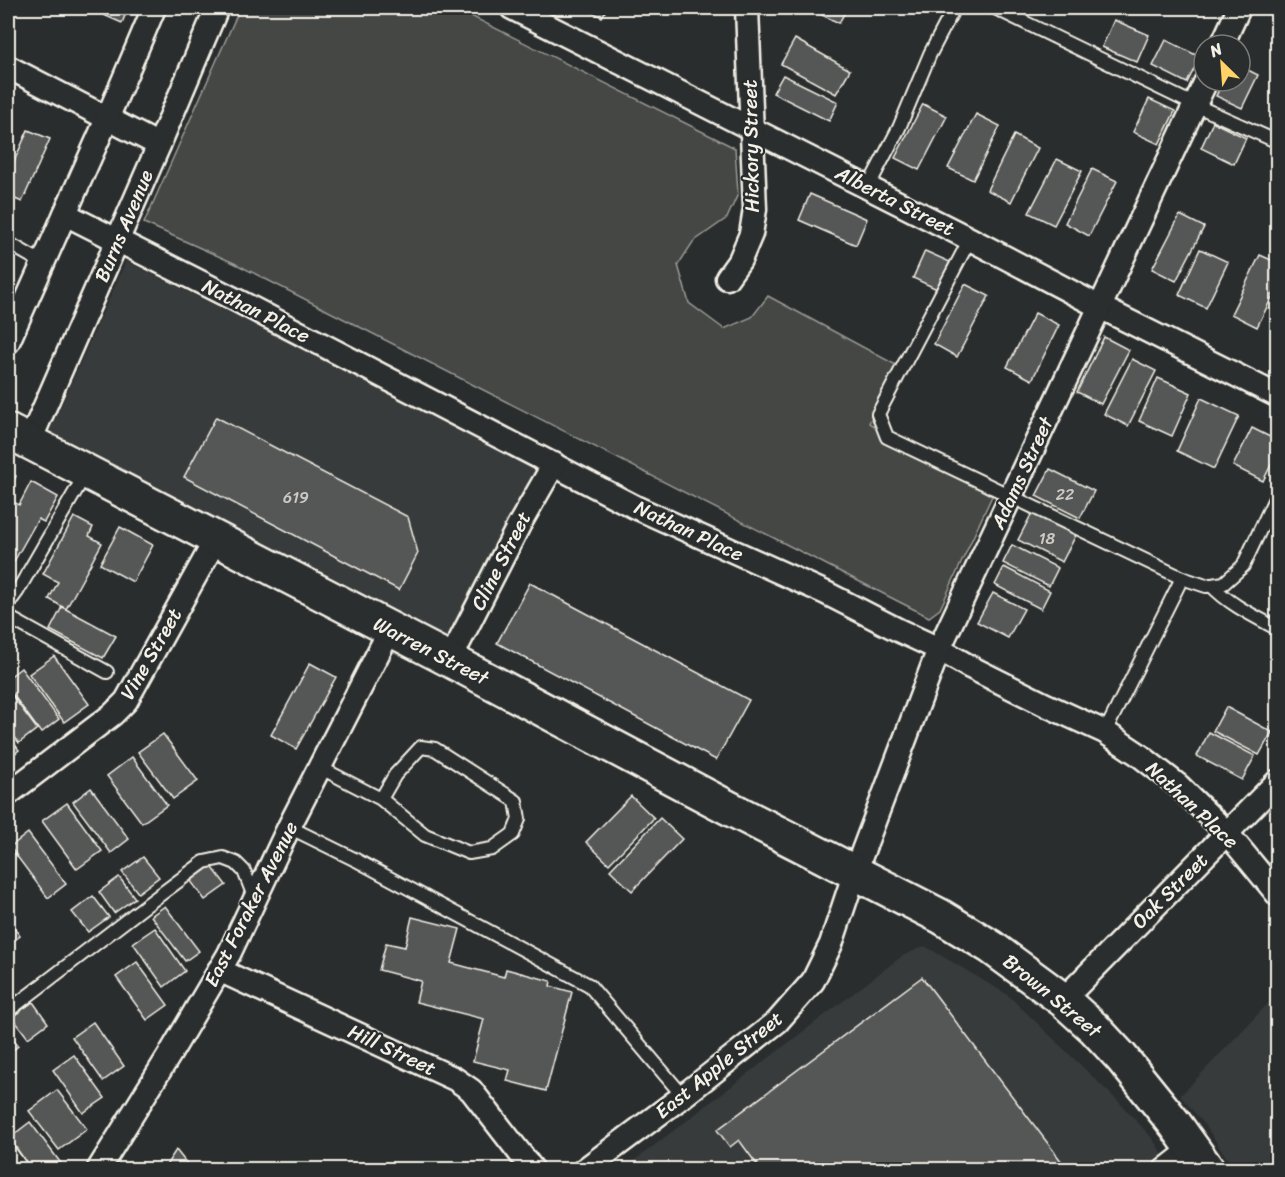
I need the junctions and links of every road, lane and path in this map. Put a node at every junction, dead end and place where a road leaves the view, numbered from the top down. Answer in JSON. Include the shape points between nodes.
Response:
{"nodes":[{"id":1,"x":154,"y":8,"type":"edge"},
{"id":2,"x":217,"y":8,"type":"edge"},
{"id":3,"x":512,"y":8,"type":"edge"},
{"id":4,"x":747,"y":8,"type":"edge"},
{"id":5,"x":954,"y":8,"type":"edge"},
{"id":6,"x":995,"y":8,"type":"edge"},
{"id":7,"x":1239,"y":8,"type":"edge"},
{"id":8,"x":1228,"y":33,"type":"edge"},
{"id":9,"x":8,"y":68,"type":"edge"},
{"id":10,"x":1200,"y":93,"type":"edge"},
{"id":11,"x":1195,"y":105,"type":"junction"},
{"id":12,"x":107,"y":119,"type":"junction"},
{"id":13,"x":753,"y":129,"type":"junction"},
{"id":14,"x":1278,"y":142,"type":"edge"},
{"id":15,"x":159,"y":145,"type":"junction"},
{"id":16,"x":868,"y":187,"type":"junction"},
{"id":17,"x":65,"y":214,"type":"junction"},
{"id":18,"x":117,"y":239,"type":"junction"},
{"id":19,"x":970,"y":239,"type":"junction"},
{"id":20,"x":8,"y":243,"type":"edge"},
{"id":21,"x":43,"y":263,"type":"junction"},
{"id":22,"x":728,"y":278,"type":"dead end"},
{"id":23,"x":1100,"y":307,"type":"junction"},
{"id":24,"x":8,"y":342,"type":"edge"},
{"id":25,"x":1278,"y":396,"type":"edge"},
{"id":26,"x":19,"y":437,"type":"edge"},
{"id":27,"x":554,"y":464,"type":"junction"},
{"id":28,"x":86,"y":473,"type":"junction"},
{"id":29,"x":1278,"y":492,"type":"edge"},
{"id":30,"x":1011,"y":495,"type":"junction"},
{"id":31,"x":216,"y":539,"type":"junction"},
{"id":32,"x":1182,"y":578,"type":"junction"},
{"id":33,"x":1211,"y":585,"type":"junction"},
{"id":34,"x":8,"y":604,"type":"edge"},
{"id":35,"x":8,"y":617,"type":"edge"},
{"id":36,"x":1278,"y":629,"type":"edge"},
{"id":37,"x":390,"y":630,"type":"junction"},
{"id":38,"x":939,"y":649,"type":"junction"},
{"id":39,"x":450,"y":660,"type":"junction"},
{"id":40,"x":107,"y":672,"type":"dead end"},
{"id":41,"x":1105,"y":732,"type":"junction"},
{"id":42,"x":320,"y":767,"type":"junction"},
{"id":43,"x":1278,"y":781,"type":"edge"},
{"id":44,"x":8,"y":794,"type":"edge"},
{"id":45,"x":381,"y":799,"type":"junction"},
{"id":46,"x":290,"y":827,"type":"junction"},
{"id":47,"x":1227,"y":833,"type":"junction"},
{"id":48,"x":855,"y":872,"type":"junction"},
{"id":49,"x":1278,"y":896,"type":"edge"},
{"id":50,"x":255,"y":899,"type":"junction"},
{"id":51,"x":219,"y":970,"type":"junction"},
{"id":52,"x":1063,"y":1000,"type":"junction"},
{"id":53,"x":8,"y":1011,"type":"edge"},
{"id":54,"x":683,"y":1096,"type":"junction"},
{"id":55,"x":8,"y":1149,"type":"edge"},
{"id":56,"x":1200,"y":1159,"type":"edge"},
{"id":57,"x":23,"y":1170,"type":"edge"},
{"id":58,"x":98,"y":1170,"type":"edge"},
{"id":59,"x":533,"y":1170,"type":"edge"},
{"id":60,"x":584,"y":1170,"type":"edge"},
{"id":61,"x":1164,"y":1170,"type":"edge"}],
"edges":[{"from":1,"to":12,"type":"street"},
{"from":2,"to":15,"type":"street","name":"Burns Avenue"},
{"from":3,"to":13,"type":"street","name":"Alberta Street"},
{"from":4,"to":13,"type":"street","name":"Hickory Street"},
{"from":5,"to":16,"type":"lane"},
{"from":6,"to":11,"type":"lane"},
{"from":7,"to":8,"type":"street"},
{"from":9,"to":12,"type":"street"},
{"from":10,"to":11,"type":"street","name":"Adams Street"},
{"from":11,"to":14,"type":"lane"},
{"from":11,"to":23,"type":"street","name":"Adams Street"},
{"from":12,"to":15,"type":"street"},
{"from":12,"to":17,"type":"street"},
{"from":13,"to":16,"type":"street","name":"Alberta Street"},
{"from":13,"to":22,"type":"street","name":"Hickory Street","via":[[755,209],[751,234]]},
{"from":15,"to":18,"type":"street","name":"Burns Avenue"},
{"from":16,"to":19,"type":"street","name":"Alberta Street"},
{"from":17,"to":18,"type":"street","name":"Nathan Place"},
{"from":17,"to":21,"type":"street"},
{"from":18,"to":26,"type":"street","name":"Burns Avenue","via":[[74,342]]},
{"from":18,"to":27,"type":"street","name":"Nathan Place"},
{"from":19,"to":23,"type":"street","name":"Alberta Street"},
{"from":19,"to":30,"type":"lane","via":[[878,414],[887,437]]},
{"from":20,"to":21,"type":"lane"},
{"from":21,"to":24,"type":"street"},
{"from":23,"to":25,"type":"street","name":"Alberta Street"},
{"from":23,"to":30,"type":"street","name":"Adams Street"},
{"from":26,"to":28,"type":"street","name":"Warren Street"},
{"from":27,"to":38,"type":"street","name":"Nathan Place","via":[[635,507]]},
{"from":27,"to":39,"type":"street","name":"Cline Street"},
{"from":28,"to":31,"type":"street","name":"Warren Street"},
{"from":28,"to":34,"type":"lane"},
{"from":29,"to":33,"type":"lane","via":[[1243,566],[1224,584]]},
{"from":30,"to":32,"type":"lane"},
{"from":30,"to":38,"type":"street","name":"Adams Street"},
{"from":31,"to":37,"type":"street","name":"Warren Street"},
{"from":31,"to":44,"type":"street","name":"Vine Street","via":[[126,701]]},
{"from":32,"to":33,"type":"lane"},
{"from":32,"to":41,"type":"lane"},
{"from":33,"to":36,"type":"lane","via":[[1239,608]]},
{"from":35,"to":40,"type":"lane"},
{"from":37,"to":39,"type":"street","name":"Warren Street"},
{"from":37,"to":42,"type":"street","name":"East Foraker Avenue"},
{"from":38,"to":41,"type":"street","name":"Nathan Place"},
{"from":38,"to":48,"type":"street","name":"Adams Street"},
{"from":39,"to":48,"type":"street","name":"Warren Street"},
{"from":41,"to":47,"type":"street","name":"Nathan Place","via":[[1179,786]]},
{"from":42,"to":45,"type":"lane"},
{"from":42,"to":46,"type":"street","name":"East Foraker Avenue"},
{"from":43,"to":47,"type":"street","name":"Oak Street"},
{"from":45,"to":45,"type":"lane","via":[[425,835],[469,853],[492,849],[513,834],[519,819],[516,801],[435,749],[421,747],[395,775]]},
{"from":46,"to":50,"type":"street","name":"East Foraker Avenue"},
{"from":46,"to":54,"type":"lane","via":[[589,985]]},
{"from":47,"to":49,"type":"street","name":"Nathan Place"},
{"from":47,"to":52,"type":"street","name":"Oak Street"},
{"from":48,"to":52,"type":"street","name":"Brown Street","via":[[991,946]]},
{"from":48,"to":54,"type":"street","name":"East Apple Street","via":[[831,944],[813,981],[777,1022]]},
{"from":50,"to":51,"type":"street","name":"East Foraker Avenue"},
{"from":50,"to":53,"type":"lane","via":[[244,871],[236,862],[223,858],[204,862]]},
{"from":51,"to":58,"type":"street","name":"East Foraker Avenue"},
{"from":51,"to":59,"type":"street","name":"Hill Street","via":[[455,1079],[471,1090]]},
{"from":52,"to":56,"type":"street","name":"Brown Street","via":[[1121,1057]]},
{"from":54,"to":60,"type":"street","name":"East Apple Street"},
{"from":55,"to":57,"type":"lane"},
{"from":56,"to":61,"type":"street"}]}
